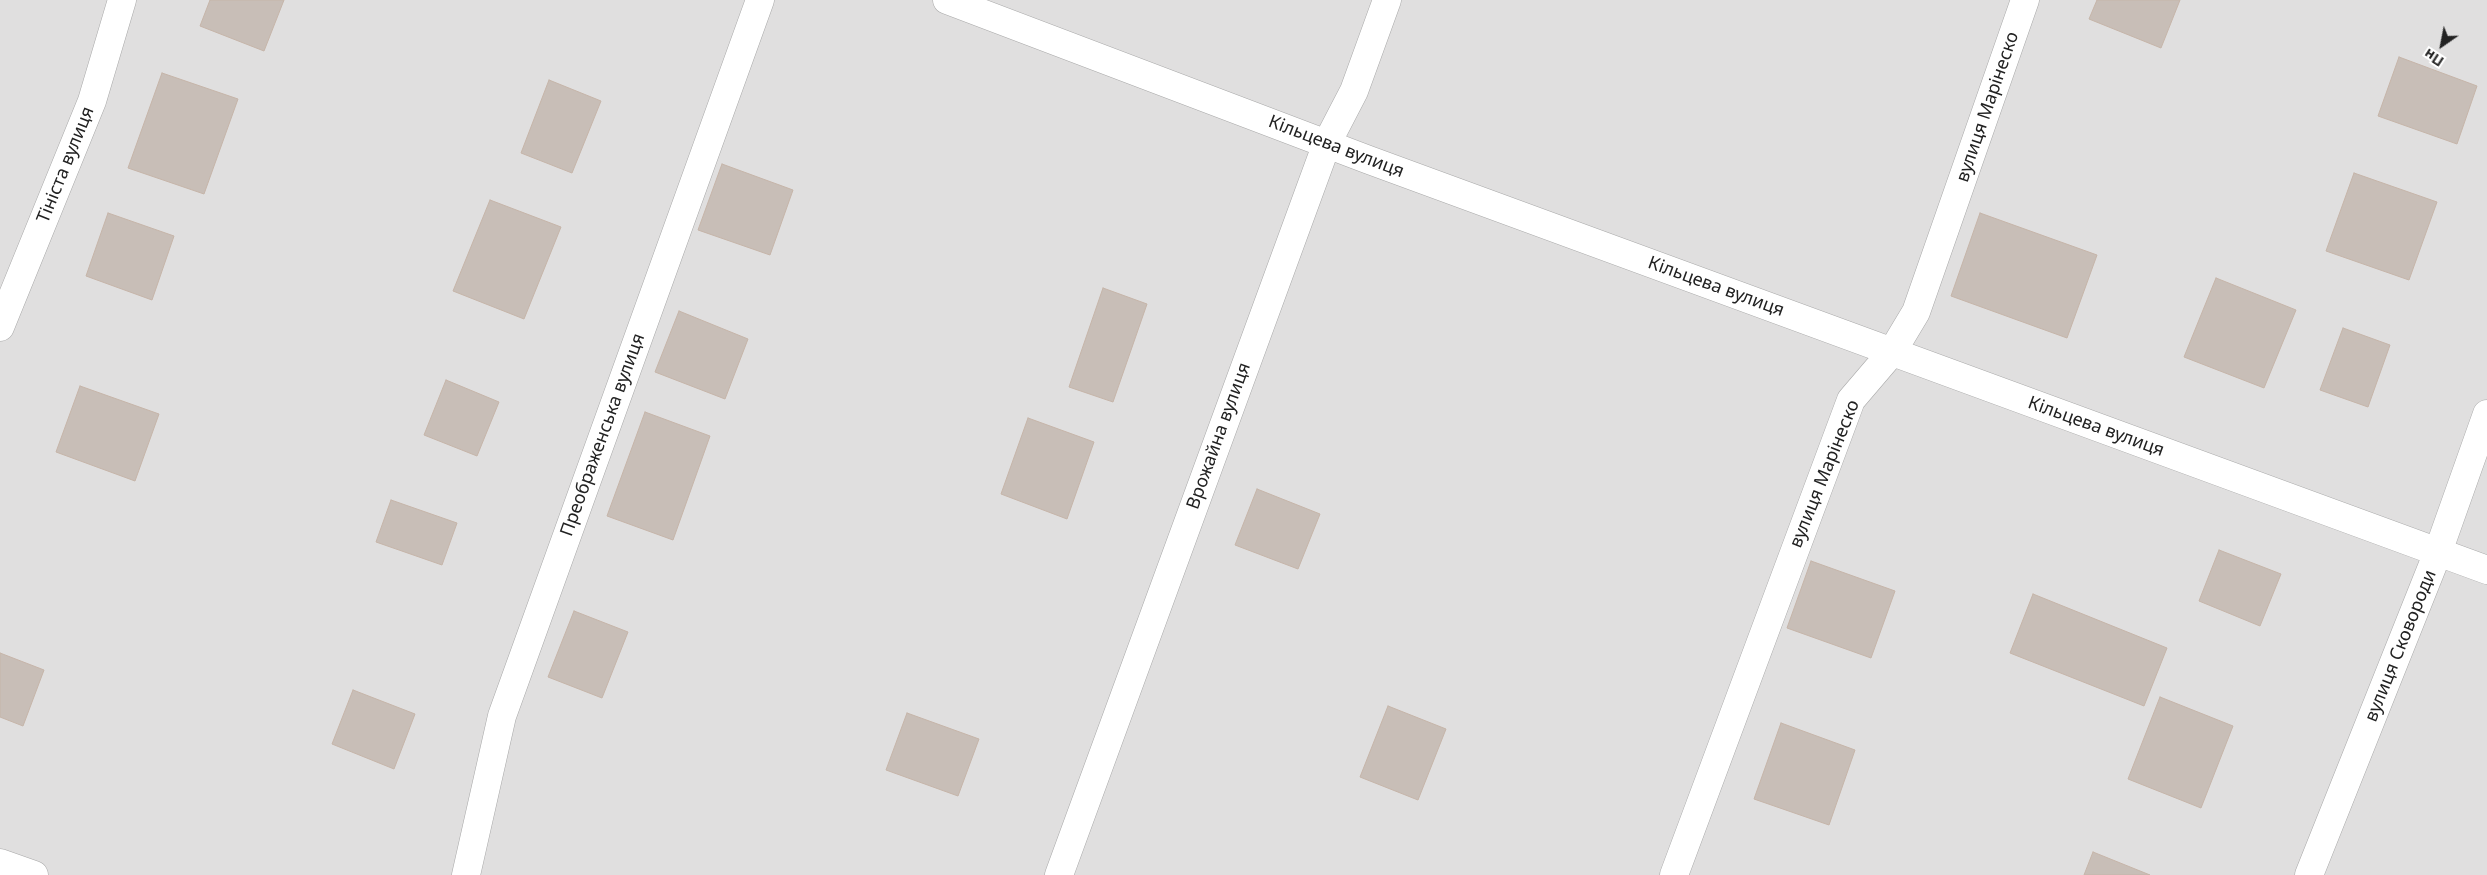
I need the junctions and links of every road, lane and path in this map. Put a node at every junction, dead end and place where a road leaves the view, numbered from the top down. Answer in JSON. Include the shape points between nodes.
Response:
{"nodes":[{"id":1,"x":122,"y":0,"type":"edge"},
{"id":2,"x":760,"y":0,"type":"edge"},
{"id":3,"x":947,"y":0,"type":"edge"},
{"id":4,"x":1387,"y":0,"type":"edge"},
{"id":5,"x":2025,"y":0,"type":"edge"},
{"id":6,"x":1327,"y":143,"type":"junction"},
{"id":7,"x":0,"y":327,"type":"edge"},
{"id":8,"x":1892,"y":352,"type":"junction"},
{"id":9,"x":2487,"y":414,"type":"edge"},
{"id":10,"x":2438,"y":552,"type":"junction"},
{"id":11,"x":2487,"y":570,"type":"edge"},
{"id":12,"x":0,"y":863,"type":"edge"},
{"id":13,"x":34,"y":875,"type":"edge"},
{"id":14,"x":466,"y":875,"type":"edge"},
{"id":15,"x":1059,"y":875,"type":"edge"},
{"id":16,"x":1674,"y":875,"type":"edge"},
{"id":17,"x":2309,"y":875,"type":"edge"}],
"edges":[{"from":1,"to":7,"type":"street","name":"Тініста вулиця","via":[[92,101]]},
{"from":2,"to":14,"type":"street","name":"Преображенська вулиця","via":[[502,716]]},
{"from":3,"to":6,"type":"street","name":"Кільцева вулиця"},
{"from":4,"to":6,"type":"street","name":"Врожайна вулиця","via":[[1354,91]]},
{"from":5,"to":8,"type":"street","name":"вулиця Марінеско","via":[[1916,312]]},
{"from":6,"to":8,"type":"street","name":"Кільцева вулиця"},
{"from":6,"to":15,"type":"street","name":"Врожайна вулиця"},
{"from":8,"to":10,"type":"street","name":"Кільцева вулиця"},
{"from":8,"to":16,"type":"street","name":"вулиця Марінеско","via":[[1851,400]]},
{"from":9,"to":10,"type":"street","name":"вулиця Сковороди"},
{"from":10,"to":11,"type":"street","name":"Кільцева вулиця"},
{"from":10,"to":17,"type":"street","name":"вулиця Сковороди"},
{"from":12,"to":13,"type":"street"}]}
